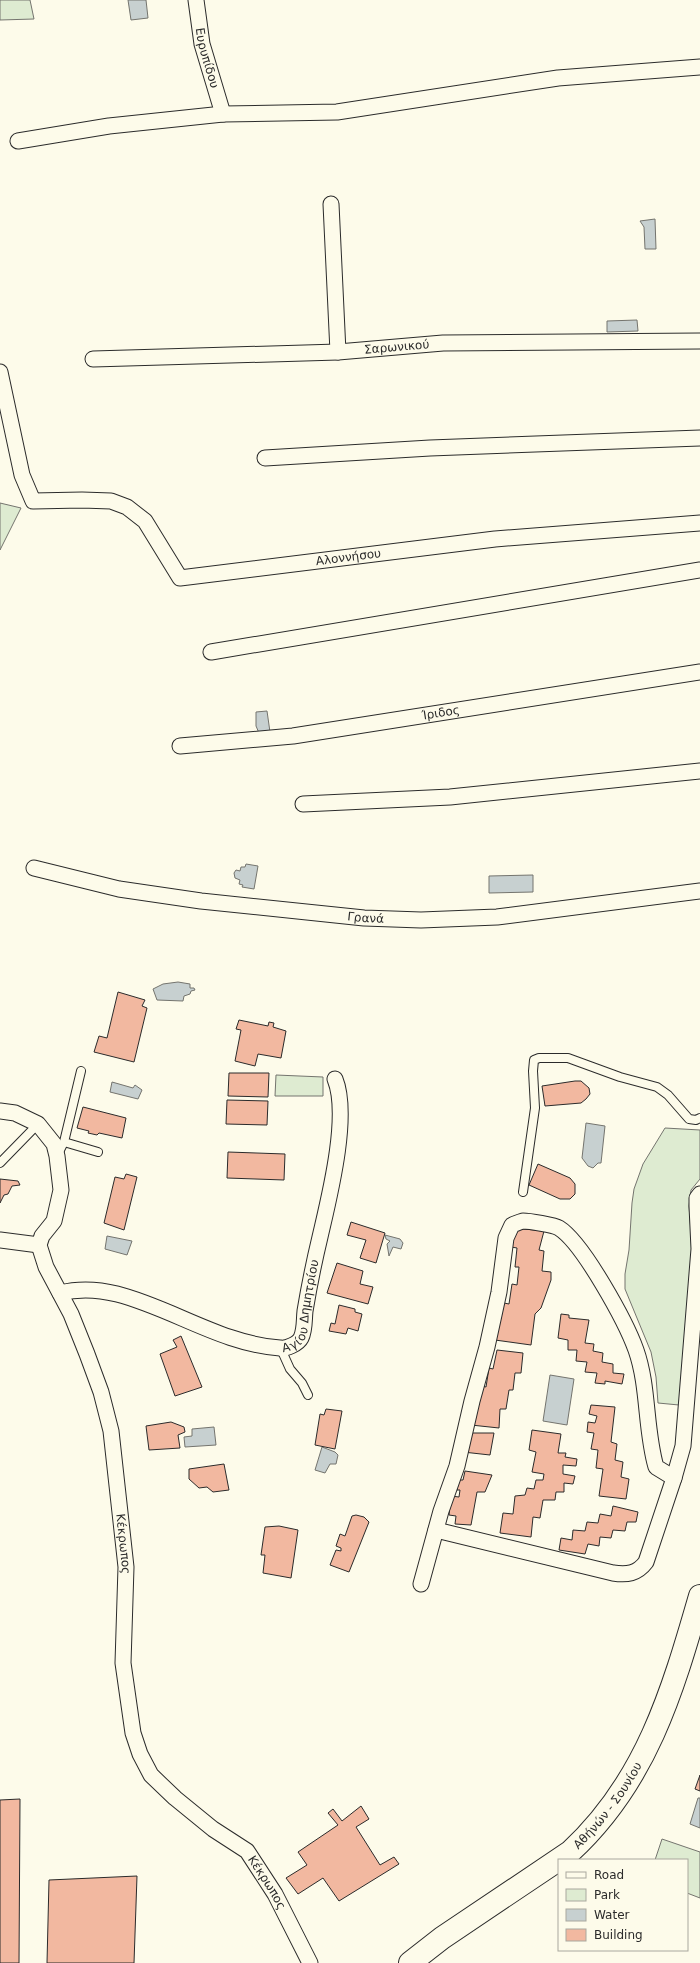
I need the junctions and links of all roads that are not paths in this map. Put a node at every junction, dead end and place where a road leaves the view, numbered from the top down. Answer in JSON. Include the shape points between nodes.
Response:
{"nodes":[{"id":1,"x":196,"y":0,"type":"edge"},
{"id":2,"x":700,"y":68,"type":"edge"},
{"id":3,"x":223,"y":114,"type":"junction"},
{"id":4,"x":18,"y":141,"type":"dead end"},
{"id":5,"x":331,"y":204,"type":"dead end"},
{"id":6,"x":700,"y":340,"type":"edge"},
{"id":7,"x":338,"y":352,"type":"junction"},
{"id":8,"x":93,"y":359,"type":"dead end"},
{"id":9,"x":0,"y":372,"type":"edge"},
{"id":10,"x":700,"y":438,"type":"edge"},
{"id":11,"x":265,"y":458,"type":"dead end"},
{"id":12,"x":700,"y":523,"type":"edge"},
{"id":13,"x":700,"y":570,"type":"edge"},
{"id":14,"x":211,"y":652,"type":"dead end"},
{"id":15,"x":700,"y":672,"type":"edge"},
{"id":16,"x":180,"y":746,"type":"dead end"},
{"id":17,"x":700,"y":771,"type":"edge"},
{"id":18,"x":303,"y":804,"type":"dead end"},
{"id":19,"x":34,"y":868,"type":"dead end"},
{"id":20,"x":700,"y":891,"type":"edge"},
{"id":21,"x":81,"y":1071,"type":"dead end"},
{"id":22,"x":335,"y":1079,"type":"dead end"},
{"id":23,"x":0,"y":1111,"type":"edge"},
{"id":24,"x":700,"y":1118,"type":"edge"},
{"id":25,"x":38,"y":1124,"type":"junction"},
{"id":26,"x":64,"y":1142,"type":"junction"},
{"id":27,"x":98,"y":1152,"type":"dead end"},
{"id":28,"x":57,"y":1156,"type":"junction"},
{"id":29,"x":0,"y":1163,"type":"edge"},
{"id":30,"x":523,"y":1192,"type":"dead end"},
{"id":31,"x":700,"y":1194,"type":"edge"},
{"id":32,"x":0,"y":1240,"type":"edge"},
{"id":33,"x":39,"y":1245,"type":"junction"},
{"id":34,"x":60,"y":1293,"type":"junction"},
{"id":35,"x":281,"y":1349,"type":"junction"},
{"id":36,"x":308,"y":1395,"type":"dead end"},
{"id":37,"x":674,"y":1478,"type":"junction"},
{"id":38,"x":436,"y":1530,"type":"junction"},
{"id":39,"x":421,"y":1584,"type":"dead end"},
{"id":40,"x":700,"y":1596,"type":"edge"},
{"id":41,"x":560,"y":1859,"type":"edge"},
{"id":42,"x":558,"y":1860,"type":"edge"},
{"id":43,"x":310,"y":1963,"type":"edge"},
{"id":44,"x":410,"y":1963,"type":"edge"}],
"edges":[{"from":1,"to":3,"type":"street","name":"Ευρυπίδου","via":[[202,44]]},
{"from":2,"to":3,"type":"street","via":[[558,78],[337,112]]},
{"from":3,"to":4,"type":"street","via":[[109,126]]},
{"from":5,"to":7,"type":"street"},
{"from":6,"to":7,"type":"street","name":"Σαρωνικού","via":[[443,343]]},
{"from":7,"to":8,"type":"street","name":"Σαρωνικού"},
{"from":9,"to":12,"type":"street","name":"Αλοννήσου","via":[[22,475],[33,502],[111,501],[127,507],[145,521],[180,578],[495,540]]},
{"from":10,"to":11,"type":"street","via":[[430,448]]},
{"from":13,"to":14,"type":"street"},
{"from":15,"to":16,"type":"street","name":"Ίριδος","via":[[293,736]]},
{"from":17,"to":18,"type":"street","via":[[450,797]]},
{"from":19,"to":20,"type":"street","name":"Γρανά","via":[[119,889],[194,900],[348,916],[421,920],[497,917]]},
{"from":21,"to":26,"type":"lane"},
{"from":22,"to":35,"type":"street","name":"Αγίου Δημητρίου","via":[[340,1090],[339,1146],[304,1327],[300,1339],[292,1346]]},
{"from":23,"to":25,"type":"street","via":[[15,1113]]},
{"from":24,"to":30,"type":"lane","via":[[689,1120],[668,1095],[657,1087],[568,1058],[534,1060],[535,1108]]},
{"from":25,"to":28,"type":"street","via":[[54,1144]]},
{"from":25,"to":29,"type":"lane"},
{"from":26,"to":27,"type":"lane"},
{"from":26,"to":28,"type":"lane"},
{"from":28,"to":33,"type":"street","via":[[61,1190],[54,1222],[42,1236]]},
{"from":31,"to":37,"type":"street","via":[[697,1198],[699,1249],[683,1446]]},
{"from":32,"to":33,"type":"street"},
{"from":33,"to":34,"type":"street","name":"Κέκρωπος","via":[[46,1267]]},
{"from":34,"to":35,"type":"street","name":"Αγίου Δημητρίου","via":[[89,1288],[115,1293],[142,1301],[233,1339]]},
{"from":34,"to":43,"type":"street","name":"Κέκρωπος","via":[[71,1314],[101,1392],[111,1431],[126,1567],[123,1662],[133,1733],[140,1754],[151,1775],[175,1798],[213,1829],[247,1851],[275,1894]]},
{"from":35,"to":36,"type":"lane"},
{"from":37,"to":38,"type":"street","via":[[646,1562],[640,1570],[630,1573],[613,1573]]},
{"from":37,"to":38,"type":"street","via":[[656,1467],[636,1350],[617,1308],[570,1237],[558,1227],[524,1221],[512,1225],[506,1238],[499,1292],[487,1347],[457,1466]]},
{"from":38,"to":39,"type":"street"},
{"from":40,"to":41,"type":"main road","name":"Αθήνών - Σουνίου","via":[[653,1737],[615,1803],[588,1835]]},
{"from":42,"to":44,"type":"main road","name":"Αθήνών - Σουνίου","via":[[442,1938]]}]}
